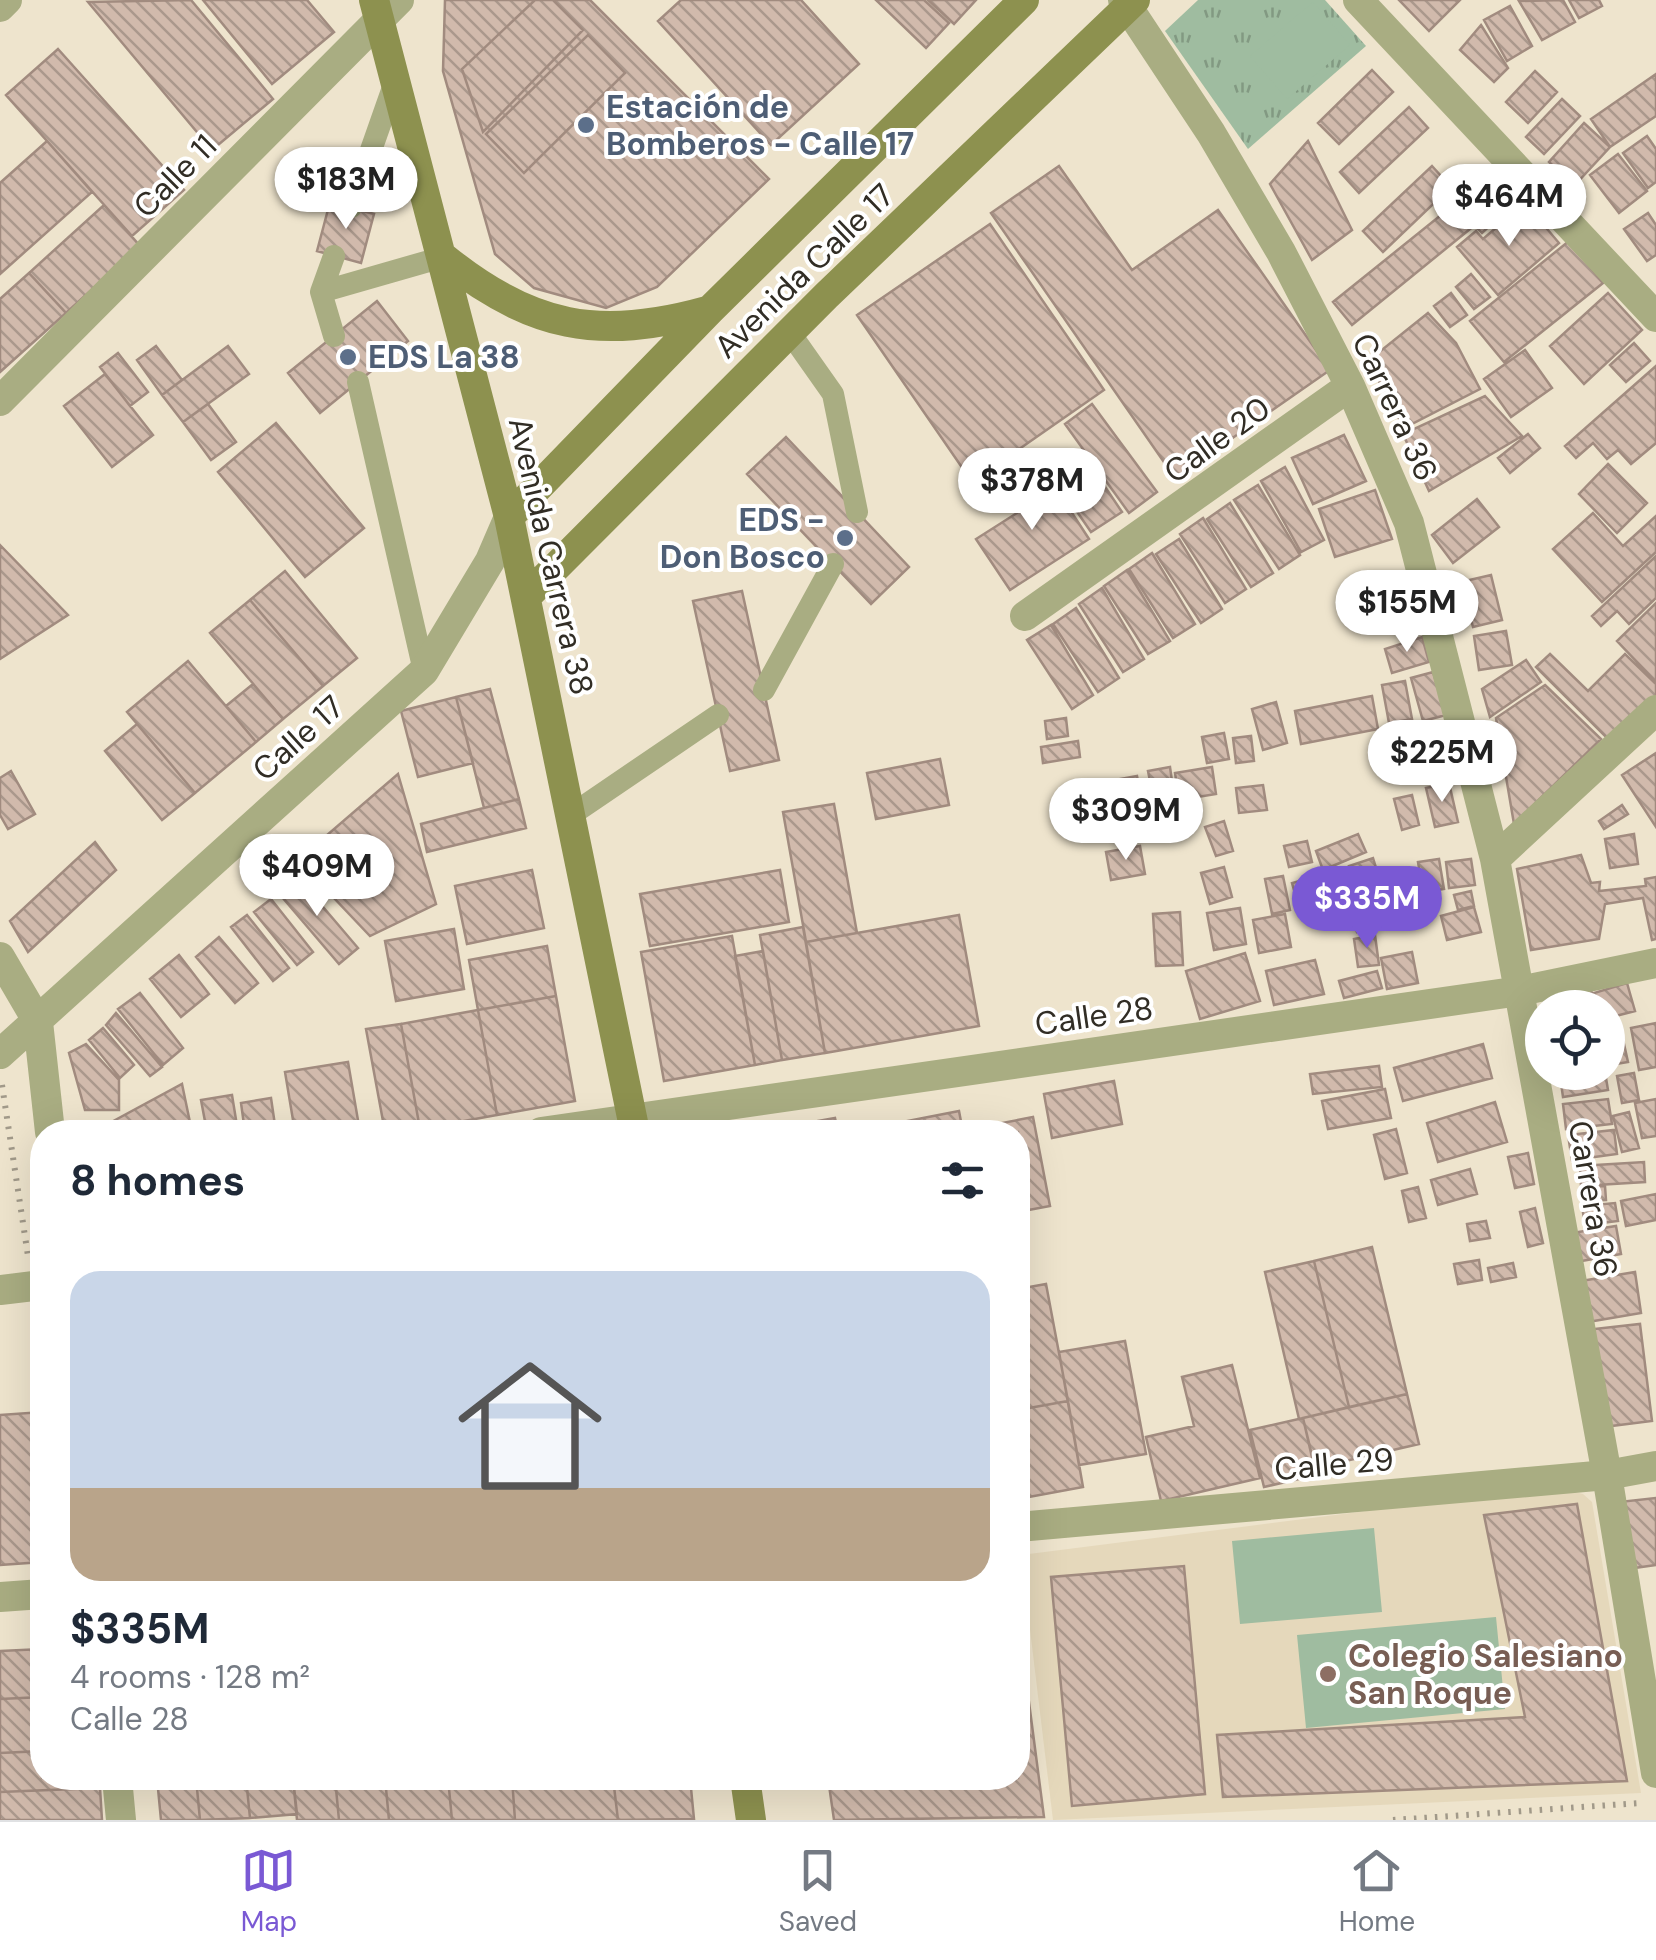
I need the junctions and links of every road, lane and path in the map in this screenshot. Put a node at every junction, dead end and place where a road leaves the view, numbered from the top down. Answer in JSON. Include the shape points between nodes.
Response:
{"nodes":[{"id":1,"x":7,"y":0,"type":"edge"},
{"id":2,"x":1024,"y":0,"type":"edge"},
{"id":3,"x":1358,"y":0,"type":"edge"},
{"id":4,"x":1129,"y":2,"type":"edge"},
{"id":5,"x":385,"y":6,"type":"edge"},
{"id":6,"x":0,"y":7,"type":"edge"},
{"id":7,"x":397,"y":76,"type":"junction"},
{"id":8,"x":351,"y":207,"type":"dead end"},
{"id":9,"x":334,"y":256,"type":"dead end"},
{"id":10,"x":444,"y":256,"type":"junction"},
{"id":11,"x":322,"y":292,"type":"junction"},
{"id":12,"x":710,"y":310,"type":"junction"},
{"id":13,"x":1656,"y":318,"type":"edge"},
{"id":14,"x":790,"y":333,"type":"junction"},
{"id":15,"x":334,"y":336,"type":"dead end"},
{"id":16,"x":358,"y":382,"type":"dead end"},
{"id":17,"x":1350,"y":386,"type":"junction"},
{"id":18,"x":0,"y":401,"type":"edge"},
{"id":19,"x":857,"y":512,"type":"dead end"},
{"id":20,"x":509,"y":517,"type":"junction"},
{"id":21,"x":833,"y":564,"type":"dead end"},
{"id":22,"x":526,"y":597,"type":"junction"},
{"id":23,"x":1025,"y":616,"type":"dead end"},
{"id":24,"x":424,"y":671,"type":"junction"},
{"id":25,"x":764,"y":690,"type":"dead end"},
{"id":26,"x":1656,"y":710,"type":"edge"},
{"id":27,"x":718,"y":715,"type":"dead end"},
{"id":28,"x":571,"y":816,"type":"junction"},
{"id":29,"x":1495,"y":859,"type":"junction"},
{"id":30,"x":0,"y":957,"type":"edge"},
{"id":31,"x":1656,"y":963,"type":"edge"},
{"id":32,"x":1520,"y":991,"type":"junction"},
{"id":33,"x":38,"y":1022,"type":"junction"},
{"id":34,"x":0,"y":1054,"type":"edge"},
{"id":35,"x":0,"y":1070,"type":"edge"},
{"id":36,"x":49,"y":1120,"type":"edge"},
{"id":37,"x":632,"y":1120,"type":"edge"},
{"id":38,"x":660,"y":1120,"type":"edge"},
{"id":39,"x":30,"y":1241,"type":"edge"},
{"id":40,"x":30,"y":1287,"type":"edge"},
{"id":41,"x":0,"y":1290,"type":"edge"},
{"id":42,"x":1656,"y":1466,"type":"edge"},
{"id":43,"x":1608,"y":1474,"type":"junction"},
{"id":44,"x":1030,"y":1526,"type":"edge"},
{"id":45,"x":30,"y":1595,"type":"edge"},
{"id":46,"x":0,"y":1596,"type":"edge"},
{"id":47,"x":1656,"y":1773,"type":"edge"},
{"id":48,"x":118,"y":1790,"type":"edge"},
{"id":49,"x":746,"y":1790,"type":"edge"},
{"id":50,"x":1656,"y":1802,"type":"edge"},
{"id":51,"x":121,"y":1820,"type":"edge"},
{"id":52,"x":751,"y":1820,"type":"edge"},
{"id":53,"x":1393,"y":1820,"type":"edge"}],
"edges":[{"from":1,"to":6,"type":"street"},
{"from":2,"to":12,"type":"main road","name":"Avenida Calle 17"},
{"from":3,"to":13,"type":"street"},
{"from":4,"to":14,"type":"main road","name":"Avenida Calle 17"},
{"from":4,"to":17,"type":"street","name":"Carrera 36","via":[[1281,252]]},
{"from":5,"to":7,"type":"main road","name":"Avenida Carrera 38"},
{"from":5,"to":18,"type":"street","name":"Calle 11"},
{"from":7,"to":8,"type":"lane"},
{"from":7,"to":10,"type":"main road","name":"Avenida Carrera 38"},
{"from":9,"to":11,"type":"lane"},
{"from":10,"to":11,"type":"lane"},
{"from":10,"to":12,"type":"main road","via":[[520,309],[564,323],[656,325]]},
{"from":10,"to":20,"type":"main road","name":"Avenida Carrera 38"},
{"from":11,"to":15,"type":"lane"},
{"from":12,"to":20,"type":"main road","name":"Avenida Calle 17"},
{"from":14,"to":19,"type":"lane","via":[[832,394]]},
{"from":14,"to":22,"type":"main road","name":"Avenida Calle 17"},
{"from":16,"to":24,"type":"lane"},
{"from":17,"to":23,"type":"street","name":"Calle 20"},
{"from":17,"to":29,"type":"street","name":"Carrera 36","via":[[1409,524]]},
{"from":20,"to":22,"type":"main road","name":"Avenida Carrera 38"},
{"from":20,"to":24,"type":"street","name":"Calle 17"},
{"from":21,"to":25,"type":"lane"},
{"from":22,"to":28,"type":"main road","name":"Avenida Carrera 38"},
{"from":24,"to":33,"type":"street","name":"Calle 17"},
{"from":26,"to":29,"type":"street"},
{"from":27,"to":28,"type":"lane"},
{"from":28,"to":37,"type":"main road","name":"Avenida Carrera 38"},
{"from":29,"to":32,"type":"street","name":"Carrera 36"},
{"from":30,"to":33,"type":"street"},
{"from":31,"to":32,"type":"street","name":"Calle 28"},
{"from":32,"to":38,"type":"street","name":"Calle 28"},
{"from":32,"to":43,"type":"street","name":"Carrera 36"},
{"from":33,"to":34,"type":"street","name":"Calle 17"},
{"from":33,"to":36,"type":"street"},
{"from":35,"to":39,"type":"path"},
{"from":40,"to":41,"type":"street"},
{"from":42,"to":43,"type":"street","name":"Calle 29"},
{"from":43,"to":44,"type":"street","name":"Calle 29"},
{"from":43,"to":47,"type":"street","name":"Carrera 36"},
{"from":45,"to":46,"type":"street"},
{"from":48,"to":51,"type":"street"},
{"from":49,"to":52,"type":"main road"},
{"from":50,"to":53,"type":"path"}]}
